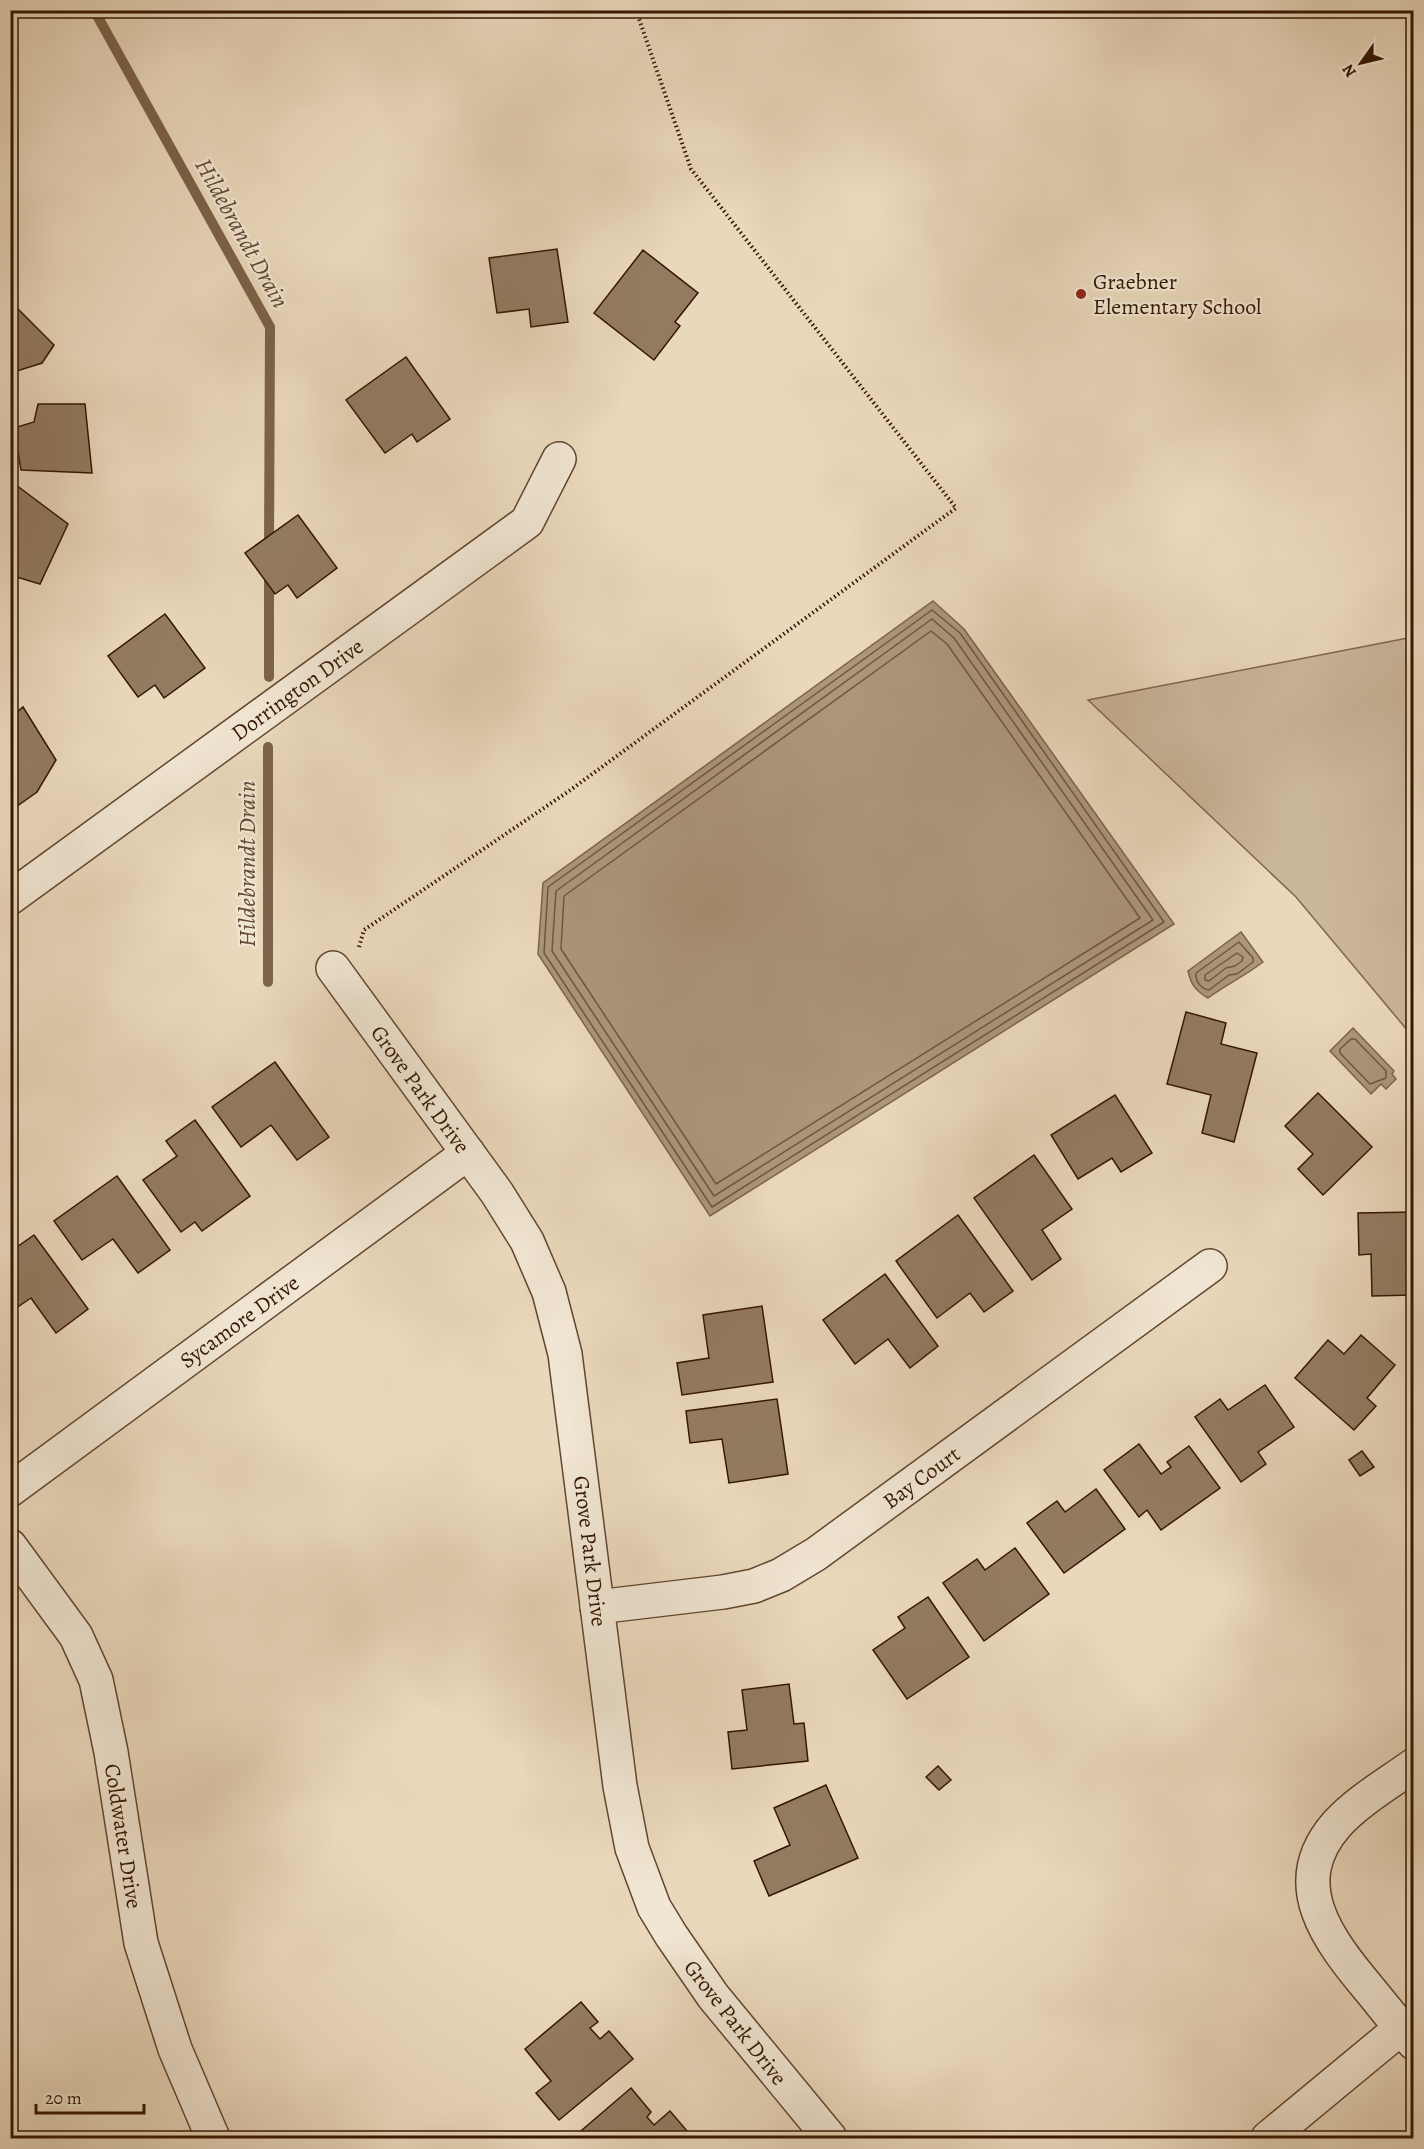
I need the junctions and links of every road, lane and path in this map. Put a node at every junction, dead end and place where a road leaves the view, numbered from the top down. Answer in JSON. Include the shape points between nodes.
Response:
{"nodes":[{"id":1,"x":636,"y":10,"type":"edge"},
{"id":2,"x":559,"y":459,"type":"dead end"},
{"id":3,"x":10,"y":898,"type":"edge"},
{"id":4,"x":345,"y":959,"type":"joint"},
{"id":5,"x":468,"y":1153,"type":"junction"},
{"id":6,"x":1210,"y":1266,"type":"dead end"},
{"id":7,"x":10,"y":1490,"type":"edge"},
{"id":8,"x":10,"y":1546,"type":"edge"},
{"id":9,"x":597,"y":1607,"type":"junction"},
{"id":10,"x":1413,"y":1765,"type":"edge"},
{"id":11,"x":1407,"y":2035,"type":"edge"},
{"id":12,"x":213,"y":2139,"type":"edge"},
{"id":13,"x":830,"y":2139,"type":"edge"},
{"id":14,"x":1268,"y":2139,"type":"edge"}],
"edges":[{"from":1,"to":4,"type":"path","via":[[691,169],[956,508],[569,791],[364,930],[360,945]]},
{"from":2,"to":3,"type":"street","name":"Dorrington Drive","via":[[527,522]]},
{"from":4,"to":5,"type":"street","name":"Grove Park Drive"},
{"from":5,"to":7,"type":"street","name":"Sycamore Drive"},
{"from":5,"to":9,"type":"street","name":"Grove Park Drive","via":[[527,1241],[549,1292],[565,1354]]},
{"from":6,"to":9,"type":"street","name":"Bay Court","via":[[816,1554],[781,1575],[723,1592]]},
{"from":8,"to":12,"type":"street","name":"Coldwater Drive","via":[[76,1636],[96,1680],[141,1943],[175,2049]]},
{"from":9,"to":13,"type":"street","name":"Grove Park Drive","via":[[626,1818],[654,1907],[713,1996]]},
{"from":10,"to":11,"type":"street","via":[[1338,1823],[1324,1841],[1315,1864],[1313,1891],[1321,1920],[1339,1952]]},
{"from":11,"to":14,"type":"street"}]}
